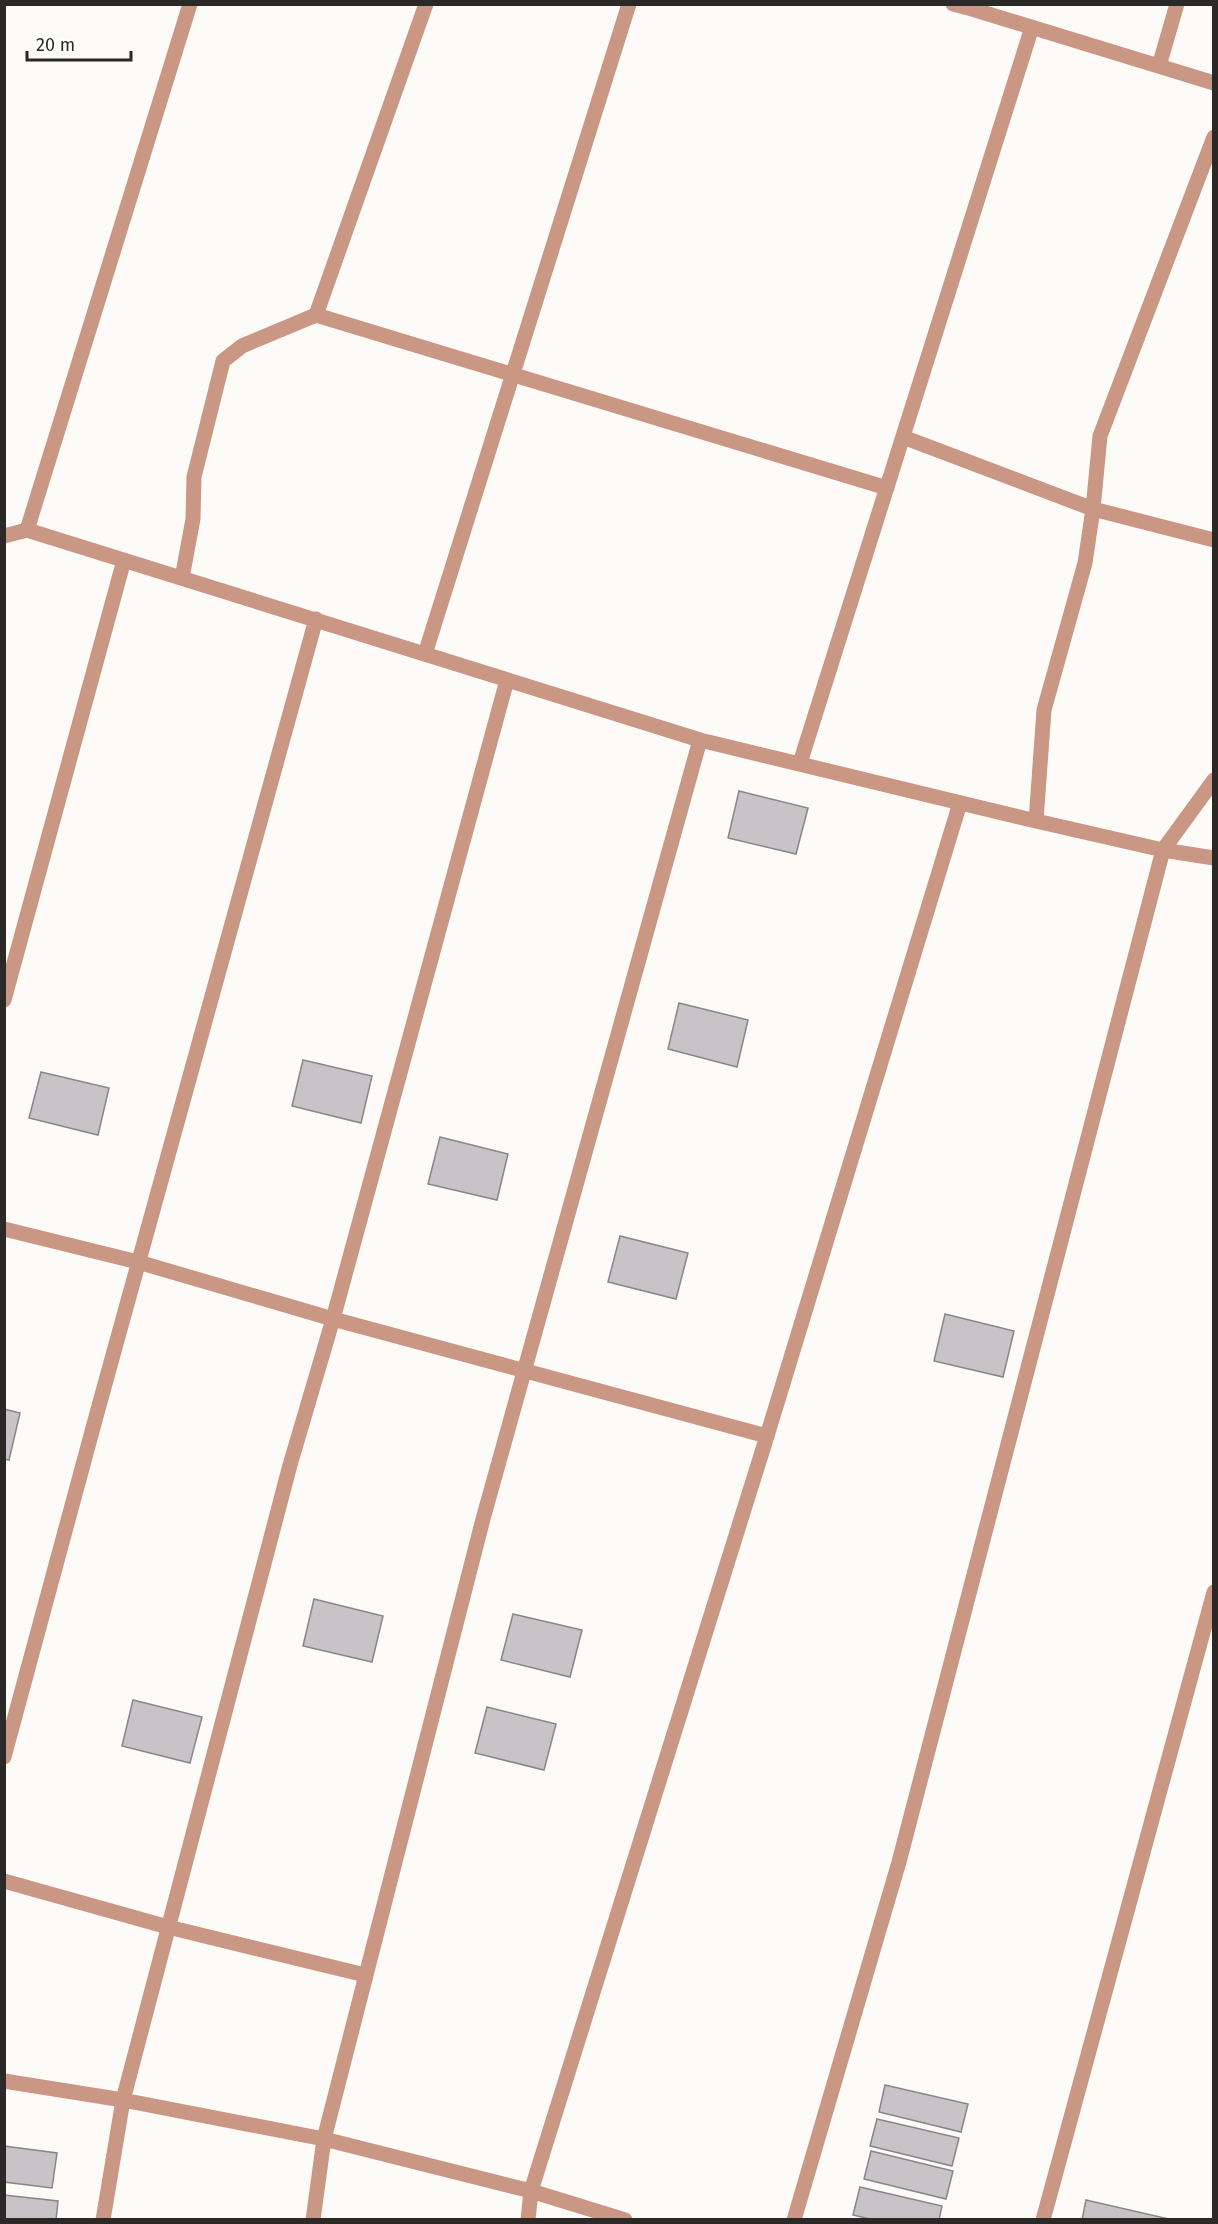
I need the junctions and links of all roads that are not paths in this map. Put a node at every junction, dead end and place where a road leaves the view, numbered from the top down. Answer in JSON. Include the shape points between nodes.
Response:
{"nodes":[{"id":1,"x":190,"y":4,"type":"edge"},
{"id":2,"x":426,"y":4,"type":"edge"},
{"id":3,"x":629,"y":4,"type":"edge"},
{"id":4,"x":953,"y":4,"type":"edge"},
{"id":5,"x":1178,"y":4,"type":"edge"},
{"id":6,"x":1032,"y":27,"type":"junction"},
{"id":7,"x":1159,"y":66,"type":"junction"},
{"id":8,"x":1214,"y":83,"type":"edge"},
{"id":9,"x":1214,"y":137,"type":"edge"},
{"id":10,"x":316,"y":315,"type":"junction"},
{"id":11,"x":512,"y":374,"type":"junction"},
{"id":12,"x":903,"y":437,"type":"junction"},
{"id":13,"x":887,"y":488,"type":"junction"},
{"id":14,"x":1093,"y":509,"type":"junction"},
{"id":15,"x":27,"y":530,"type":"junction"},
{"id":16,"x":4,"y":536,"type":"edge"},
{"id":17,"x":1214,"y":540,"type":"edge"},
{"id":18,"x":124,"y":560,"type":"junction"},
{"id":19,"x":182,"y":578,"type":"junction"},
{"id":20,"x":316,"y":619,"type":"junction"},
{"id":21,"x":425,"y":654,"type":"junction"},
{"id":22,"x":507,"y":680,"type":"junction"},
{"id":23,"x":700,"y":740,"type":"junction"},
{"id":24,"x":800,"y":763,"type":"junction"},
{"id":25,"x":1214,"y":780,"type":"edge"},
{"id":26,"x":960,"y":803,"type":"junction"},
{"id":27,"x":1036,"y":821,"type":"junction"},
{"id":28,"x":1163,"y":850,"type":"junction"},
{"id":29,"x":1214,"y":858,"type":"edge"},
{"id":30,"x":4,"y":1000,"type":"edge"},
{"id":31,"x":4,"y":1229,"type":"edge"},
{"id":32,"x":138,"y":1262,"type":"junction"},
{"id":33,"x":333,"y":1319,"type":"junction"},
{"id":34,"x":524,"y":1371,"type":"junction"},
{"id":35,"x":767,"y":1436,"type":"junction"},
{"id":36,"x":1214,"y":1592,"type":"edge"},
{"id":37,"x":4,"y":1757,"type":"edge"},
{"id":38,"x":4,"y":1881,"type":"edge"},
{"id":39,"x":168,"y":1927,"type":"junction"},
{"id":40,"x":365,"y":1975,"type":"junction"},
{"id":41,"x":4,"y":2081,"type":"edge"},
{"id":42,"x":123,"y":2100,"type":"junction"},
{"id":43,"x":324,"y":2139,"type":"junction"},
{"id":44,"x":531,"y":2192,"type":"junction"},
{"id":45,"x":103,"y":2220,"type":"edge"},
{"id":46,"x":313,"y":2220,"type":"edge"},
{"id":47,"x":528,"y":2220,"type":"edge"},
{"id":48,"x":625,"y":2220,"type":"edge"},
{"id":49,"x":794,"y":2220,"type":"edge"},
{"id":50,"x":1043,"y":2220,"type":"edge"}],
"edges":[{"from":1,"to":15,"type":"street"},
{"from":2,"to":10,"type":"street"},
{"from":3,"to":11,"type":"street"},
{"from":4,"to":6,"type":"street"},
{"from":5,"to":7,"type":"street"},
{"from":6,"to":7,"type":"street"},
{"from":6,"to":12,"type":"street"},
{"from":7,"to":8,"type":"street"},
{"from":9,"to":14,"type":"street","via":[[1100,436]]},
{"from":10,"to":11,"type":"street"},
{"from":10,"to":19,"type":"street","via":[[242,346],[223,361],[194,477],[193,519]]},
{"from":11,"to":13,"type":"street"},
{"from":11,"to":21,"type":"street"},
{"from":12,"to":13,"type":"street"},
{"from":12,"to":14,"type":"street"},
{"from":13,"to":24,"type":"street"},
{"from":14,"to":17,"type":"street"},
{"from":14,"to":27,"type":"street","via":[[1085,563],[1044,710]]},
{"from":15,"to":16,"type":"street"},
{"from":15,"to":18,"type":"street"},
{"from":18,"to":19,"type":"street"},
{"from":18,"to":30,"type":"street"},
{"from":19,"to":20,"type":"street"},
{"from":20,"to":21,"type":"street"},
{"from":20,"to":32,"type":"street"},
{"from":21,"to":22,"type":"street"},
{"from":22,"to":23,"type":"street"},
{"from":22,"to":33,"type":"street"},
{"from":23,"to":24,"type":"street"},
{"from":23,"to":34,"type":"street"},
{"from":24,"to":26,"type":"street"},
{"from":25,"to":28,"type":"street"},
{"from":26,"to":27,"type":"street"},
{"from":26,"to":35,"type":"street"},
{"from":27,"to":28,"type":"street"},
{"from":28,"to":29,"type":"street"},
{"from":28,"to":49,"type":"street","via":[[899,1862]]},
{"from":31,"to":32,"type":"street"},
{"from":32,"to":33,"type":"street"},
{"from":32,"to":37,"type":"street"},
{"from":33,"to":34,"type":"street"},
{"from":33,"to":39,"type":"street","via":[[287,1476]]},
{"from":34,"to":35,"type":"street"},
{"from":34,"to":40,"type":"street"},
{"from":35,"to":44,"type":"street"},
{"from":36,"to":50,"type":"street"},
{"from":38,"to":39,"type":"street"},
{"from":39,"to":40,"type":"street"},
{"from":39,"to":42,"type":"street"},
{"from":40,"to":43,"type":"street"},
{"from":41,"to":42,"type":"street"},
{"from":42,"to":43,"type":"street"},
{"from":42,"to":45,"type":"street"},
{"from":43,"to":44,"type":"street"},
{"from":43,"to":46,"type":"street"},
{"from":44,"to":47,"type":"street"},
{"from":44,"to":48,"type":"street"}]}
